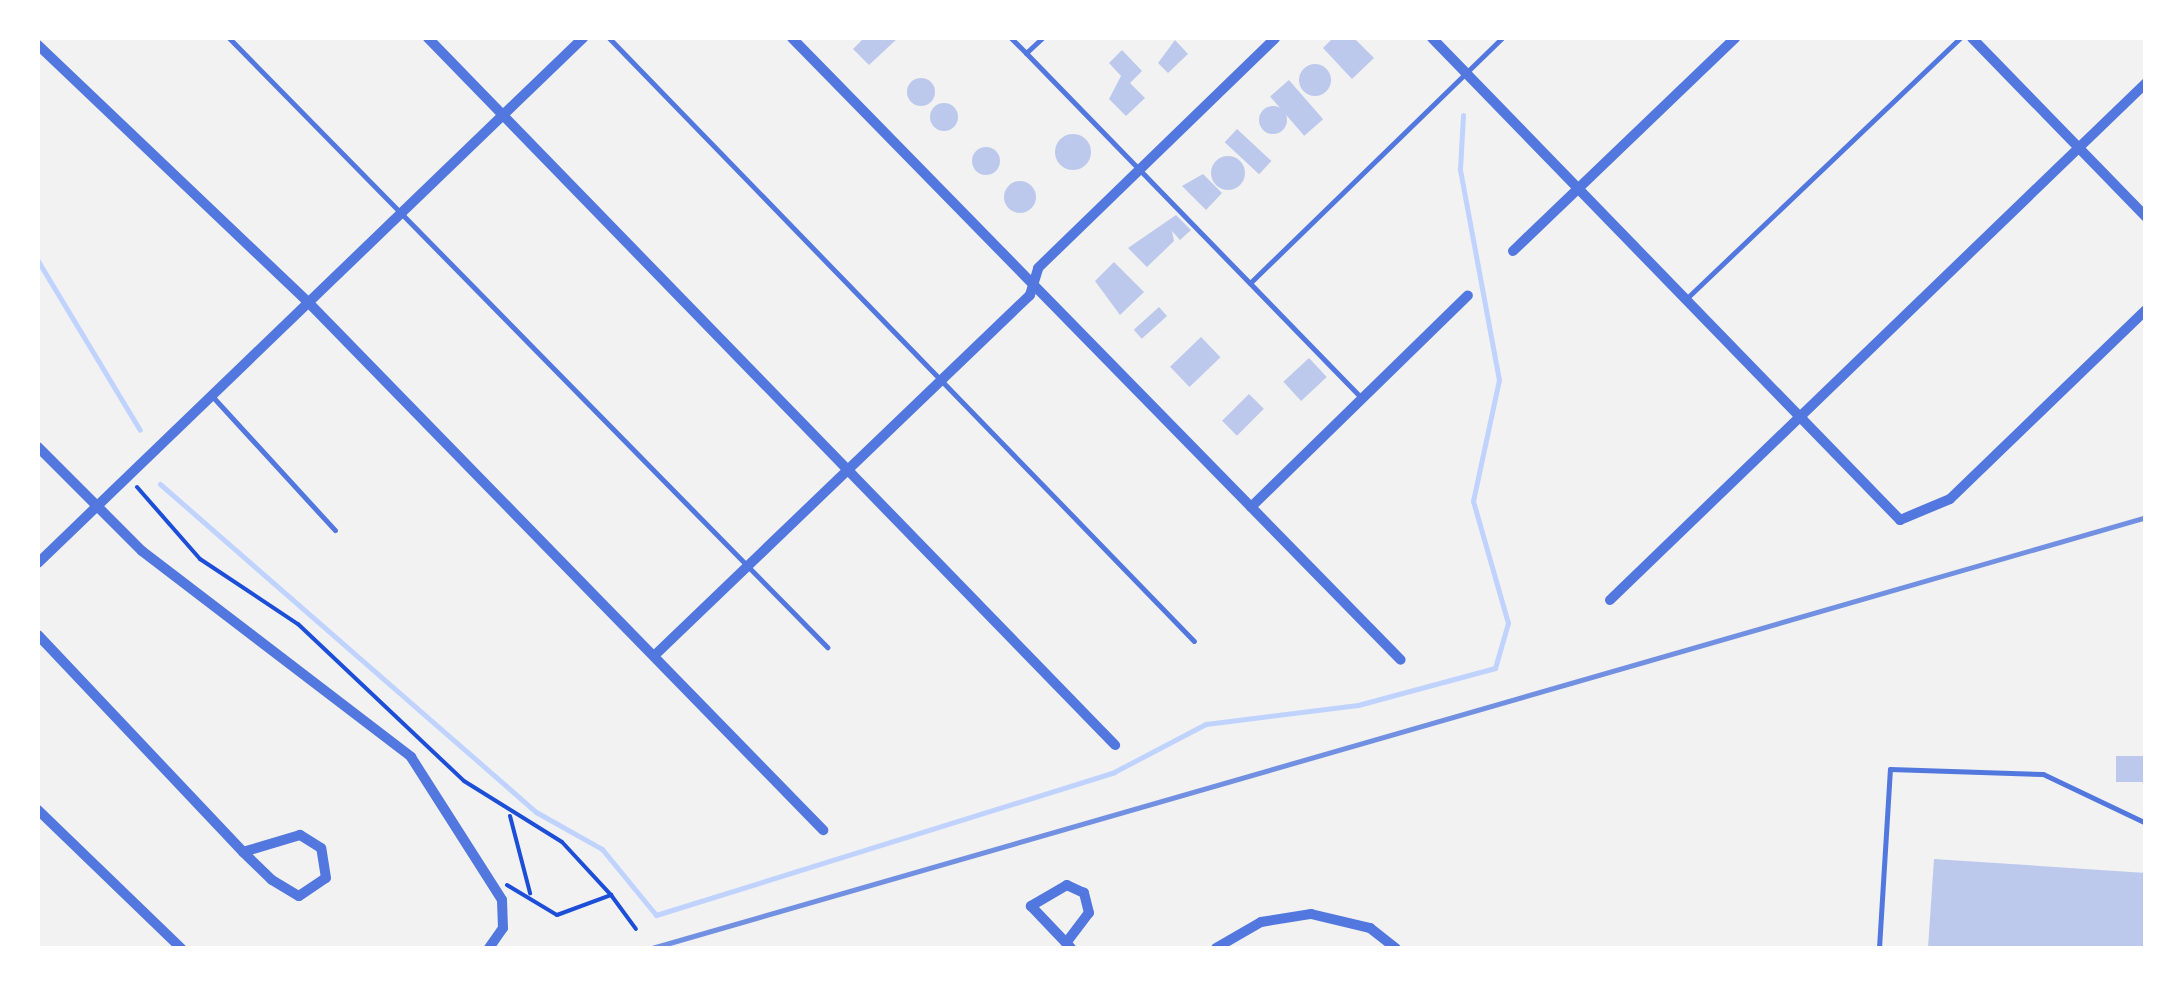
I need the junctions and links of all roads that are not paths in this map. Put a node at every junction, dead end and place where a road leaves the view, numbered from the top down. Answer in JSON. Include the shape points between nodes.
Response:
{"nodes":[{"id":1,"x":229,"y":38,"type":"edge"},
{"id":2,"x":428,"y":38,"type":"edge"},
{"id":3,"x":583,"y":38,"type":"edge"},
{"id":4,"x":609,"y":38,"type":"edge"},
{"id":5,"x":1011,"y":38,"type":"edge"},
{"id":6,"x":1042,"y":38,"type":"edge"},
{"id":7,"x":1275,"y":38,"type":"edge"},
{"id":8,"x":1432,"y":38,"type":"edge"},
{"id":9,"x":1502,"y":38,"type":"edge"},
{"id":10,"x":1735,"y":38,"type":"edge"},
{"id":11,"x":1960,"y":38,"type":"edge"},
{"id":12,"x":1972,"y":38,"type":"edge"},
{"id":13,"x":801,"y":40,"type":"edge"},
{"id":14,"x":38,"y":45,"type":"edge"},
{"id":15,"x":1026,"y":53,"type":"junction"},
{"id":16,"x":1465,"y":72,"type":"junction"},
{"id":17,"x":2146,"y":84,"type":"edge"},
{"id":18,"x":504,"y":113,"type":"junction"},
{"id":19,"x":2079,"y":148,"type":"junction"},
{"id":20,"x":1139,"y":168,"type":"junction"},
{"id":21,"x":1578,"y":190,"type":"junction"},
{"id":22,"x":403,"y":211,"type":"junction"},
{"id":23,"x":2146,"y":217,"type":"edge"},
{"id":24,"x":1513,"y":251,"type":"dead end"},
{"id":25,"x":1250,"y":283,"type":"junction"},
{"id":26,"x":1033,"y":284,"type":"junction"},
{"id":27,"x":1468,"y":295,"type":"dead end"},
{"id":28,"x":1685,"y":300,"type":"junction"},
{"id":29,"x":308,"y":302,"type":"junction"},
{"id":30,"x":2146,"y":310,"type":"edge"},
{"id":31,"x":941,"y":380,"type":"junction"},
{"id":32,"x":212,"y":396,"type":"junction"},
{"id":33,"x":1362,"y":398,"type":"junction"},
{"id":34,"x":1800,"y":418,"type":"junction"},
{"id":35,"x":38,"y":447,"type":"edge"},
{"id":36,"x":846,"y":469,"type":"junction"},
{"id":37,"x":97,"y":506,"type":"junction"},
{"id":38,"x":1251,"y":507,"type":"junction"},
{"id":39,"x":335,"y":530,"type":"dead end"},
{"id":40,"x":38,"y":563,"type":"edge"},
{"id":41,"x":748,"y":565,"type":"junction"},
{"id":42,"x":1610,"y":600,"type":"dead end"},
{"id":43,"x":38,"y":635,"type":"edge"},
{"id":44,"x":1194,"y":640,"type":"dead end"},
{"id":45,"x":827,"y":647,"type":"dead end"},
{"id":46,"x":656,"y":654,"type":"junction"},
{"id":47,"x":1401,"y":660,"type":"dead end"},
{"id":48,"x":1116,"y":744,"type":"dead end"},
{"id":49,"x":38,"y":810,"type":"edge"},
{"id":50,"x":2146,"y":824,"type":"edge"},
{"id":51,"x":823,"y":830,"type":"dead end"},
{"id":52,"x":243,"y":852,"type":"junction"},
{"id":53,"x":1068,"y":946,"type":"edge"},
{"id":54,"x":181,"y":948,"type":"edge"},
{"id":55,"x":489,"y":948,"type":"edge"},
{"id":56,"x":1216,"y":948,"type":"edge"},
{"id":57,"x":1396,"y":948,"type":"edge"},
{"id":58,"x":1879,"y":948,"type":"edge"}],
"edges":[{"from":1,"to":22,"type":"lane"},
{"from":2,"to":18,"type":"street"},
{"from":3,"to":18,"type":"street"},
{"from":4,"to":31,"type":"lane"},
{"from":5,"to":15,"type":"lane"},
{"from":6,"to":15,"type":"lane"},
{"from":7,"to":20,"type":"street"},
{"from":8,"to":16,"type":"street"},
{"from":9,"to":16,"type":"lane"},
{"from":10,"to":21,"type":"street"},
{"from":11,"to":28,"type":"lane"},
{"from":12,"to":19,"type":"street"},
{"from":13,"to":26,"type":"street"},
{"from":14,"to":29,"type":"street"},
{"from":15,"to":20,"type":"lane"},
{"from":16,"to":21,"type":"street"},
{"from":16,"to":25,"type":"lane"},
{"from":17,"to":19,"type":"street"},
{"from":18,"to":22,"type":"street"},
{"from":18,"to":36,"type":"street"},
{"from":19,"to":23,"type":"street"},
{"from":19,"to":34,"type":"street"},
{"from":20,"to":25,"type":"lane"},
{"from":20,"to":26,"type":"street"},
{"from":21,"to":24,"type":"street"},
{"from":21,"to":28,"type":"street"},
{"from":22,"to":29,"type":"street"},
{"from":22,"to":41,"type":"lane"},
{"from":25,"to":33,"type":"lane"},
{"from":26,"to":31,"type":"street"},
{"from":26,"to":38,"type":"street"},
{"from":27,"to":33,"type":"street"},
{"from":28,"to":34,"type":"street"},
{"from":29,"to":32,"type":"street"},
{"from":29,"to":46,"type":"street"},
{"from":30,"to":34,"type":"street","via":[[1950,499],[1900,520]]},
{"from":31,"to":36,"type":"street"},
{"from":31,"to":44,"type":"lane"},
{"from":32,"to":37,"type":"street"},
{"from":32,"to":39,"type":"lane"},
{"from":33,"to":38,"type":"street"},
{"from":34,"to":42,"type":"street"},
{"from":35,"to":37,"type":"street"},
{"from":36,"to":41,"type":"street"},
{"from":36,"to":48,"type":"street"},
{"from":37,"to":40,"type":"street"},
{"from":37,"to":55,"type":"street","via":[[286,666],[395,741],[489,878],[504,914]]},
{"from":38,"to":47,"type":"street"},
{"from":41,"to":45,"type":"lane"},
{"from":41,"to":46,"type":"street"},
{"from":43,"to":52,"type":"street"},
{"from":46,"to":51,"type":"street"},
{"from":49,"to":54,"type":"street"},
{"from":50,"to":58,"type":"lane","via":[[2043,774],[1890,769]]},
{"from":52,"to":52,"type":"street","via":[[299,896],[326,878],[321,848],[300,835]]},
{"from":53,"to":53,"type":"street","via":[[1090,914],[1084,893],[1067,885],[1031,906]]},
{"from":56,"to":57,"type":"street","via":[[1261,922],[1310,914],[1370,928]]}]}
